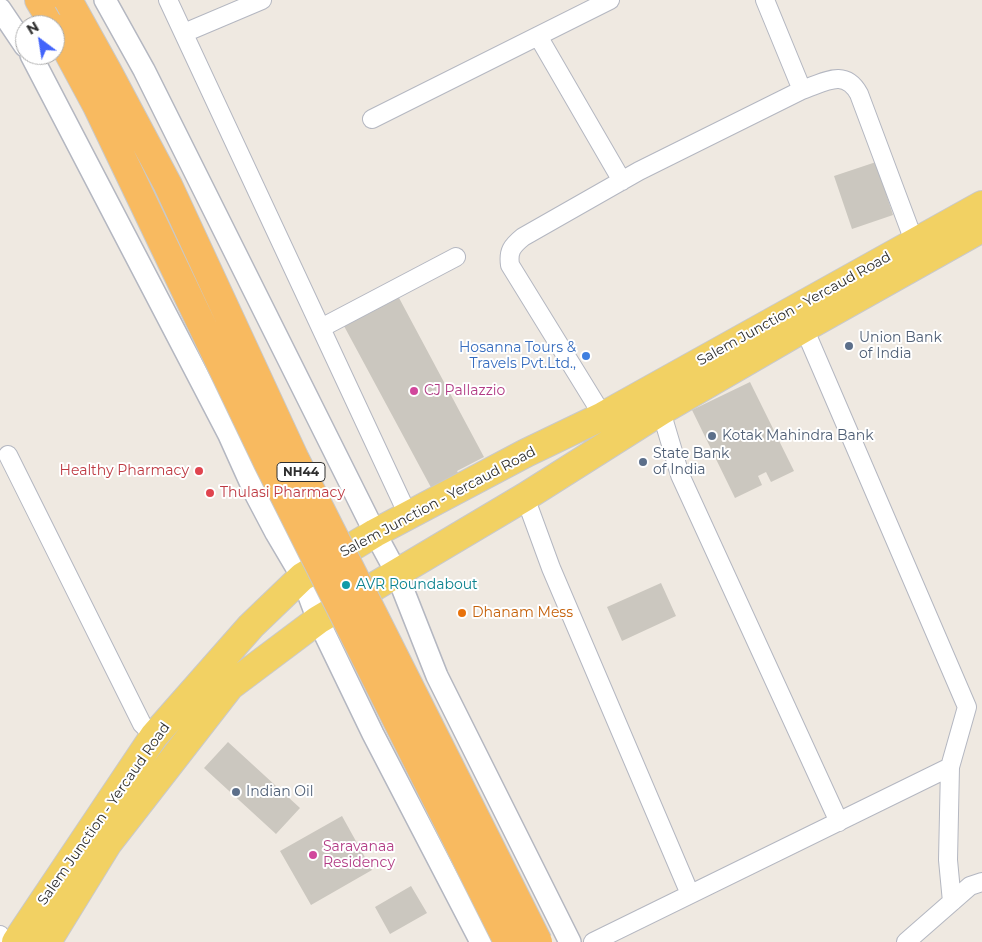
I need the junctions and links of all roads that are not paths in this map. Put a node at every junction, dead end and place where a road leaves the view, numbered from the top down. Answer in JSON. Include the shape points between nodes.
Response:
{"nodes":[{"id":1,"x":40,"y":0,"type":"edge"},
{"id":2,"x":68,"y":0,"type":"edge"},
{"id":3,"x":105,"y":0,"type":"edge"},
{"id":4,"x":168,"y":0,"type":"edge"},
{"id":5,"x":262,"y":0,"type":"edge"},
{"id":6,"x":610,"y":0,"type":"edge"},
{"id":7,"x":765,"y":0,"type":"edge"},
{"id":8,"x":0,"y":9,"type":"edge"},
{"id":9,"x":48,"y":15,"type":"edge"},
{"id":10,"x":15,"y":31,"type":"edge"},
{"id":11,"x":184,"y":32,"type":"junction"},
{"id":12,"x":538,"y":36,"type":"junction"},
{"id":13,"x":65,"y":47,"type":"edge"},
{"id":14,"x":36,"y":65,"type":"edge"},
{"id":15,"x":802,"y":90,"type":"junction"},
{"id":16,"x":372,"y":119,"type":"dead end"},
{"id":17,"x":622,"y":181,"type":"junction"},
{"id":18,"x":982,"y":205,"type":"edge"},
{"id":19,"x":982,"y":228,"type":"edge"},
{"id":20,"x":914,"y":241,"type":"junction"},
{"id":21,"x":456,"y":257,"type":"dead end"},
{"id":22,"x":321,"y":328,"type":"junction"},
{"id":23,"x":804,"y":328,"type":"junction"},
{"id":24,"x":661,"y":411,"type":"junction"},
{"id":25,"x":603,"y":416,"type":"junction"},
{"id":26,"x":8,"y":454,"type":"dead end"},
{"id":27,"x":525,"y":497,"type":"junction"},
{"id":28,"x":408,"y":516,"type":"junction"},
{"id":29,"x":375,"y":533,"type":"junction"},
{"id":30,"x":396,"y":572,"type":"junction"},
{"id":31,"x":302,"y":577,"type":"junction"},
{"id":32,"x":318,"y":620,"type":"junction"},
{"id":33,"x":154,"y":736,"type":"junction"},
{"id":34,"x":950,"y":766,"type":"junction"},
{"id":35,"x":839,"y":822,"type":"junction"},
{"id":36,"x":982,"y":882,"type":"edge"},
{"id":37,"x":690,"y":894,"type":"junction"},
{"id":38,"x":952,"y":902,"type":"junction"},
{"id":39,"x":0,"y":935,"type":"edge"},
{"id":40,"x":4,"y":942,"type":"edge"},
{"id":41,"x":16,"y":942,"type":"edge"},
{"id":42,"x":47,"y":942,"type":"edge"},
{"id":43,"x":481,"y":942,"type":"edge"},
{"id":44,"x":508,"y":942,"type":"edge"},
{"id":45,"x":538,"y":942,"type":"edge"},
{"id":46,"x":570,"y":942,"type":"edge"},
{"id":47,"x":593,"y":942,"type":"edge"},
{"id":48,"x":906,"y":942,"type":"edge"}],
"edges":[{"from":1,"to":9,"type":"highway","number":"NH44"},
{"from":2,"to":45,"type":"highway","number":"NH44","bridge":true,"via":[[168,185],[294,457]]},
{"from":3,"to":29,"type":"street","via":[[144,70]]},
{"from":4,"to":11,"type":"street"},
{"from":5,"to":11,"type":"street"},
{"from":6,"to":12,"type":"street"},
{"from":7,"to":15,"type":"street"},
{"from":8,"to":10,"type":"street"},
{"from":11,"to":22,"type":"street"},
{"from":12,"to":16,"type":"street"},
{"from":12,"to":17,"type":"street"},
{"from":13,"to":44,"type":"highway","number":"NH44","bridge":true,"via":[[114,140],[268,463]]},
{"from":14,"to":31,"type":"street","via":[[230,435],[272,526]]},
{"from":15,"to":17,"type":"street"},
{"from":15,"to":20,"type":"street","via":[[834,79],[845,78],[854,85]]},
{"from":17,"to":25,"type":"street","via":[[523,237],[513,245],[509,257],[510,266]]},
{"from":18,"to":20,"type":"main road","name":"Salem Junction - Yercaud Road"},
{"from":19,"to":23,"type":"main road"},
{"from":20,"to":25,"type":"main road","name":"Salem Junction - Yercaud Road"},
{"from":21,"to":22,"type":"street"},
{"from":22,"to":28,"type":"street"},
{"from":23,"to":24,"type":"main road"},
{"from":23,"to":34,"type":"street","via":[[967,707]]},
{"from":24,"to":27,"type":"main road"},
{"from":24,"to":35,"type":"street","via":[[680,475]]},
{"from":25,"to":28,"type":"main road","name":"Salem Junction - Yercaud Road"},
{"from":26,"to":33,"type":"street","via":[[142,724]]},
{"from":27,"to":30,"type":"main road"},
{"from":27,"to":37,"type":"street","via":[[550,568]]},
{"from":28,"to":29,"type":"main road","name":"Salem Junction - Yercaud Road"},
{"from":29,"to":30,"type":"street"},
{"from":29,"to":31,"type":"main road","name":"Salem Junction - Yercaud Road"},
{"from":30,"to":32,"type":"main road"},
{"from":30,"to":46,"type":"street","via":[[437,676]]},
{"from":31,"to":32,"type":"street"},
{"from":31,"to":33,"type":"main road","name":"Salem Junction - Yercaud Road","via":[[251,626]]},
{"from":32,"to":42,"type":"main road","via":[[230,686],[108,843]]},
{"from":32,"to":43,"type":"street"},
{"from":33,"to":41,"type":"main road","name":"Salem Junction - Yercaud Road"},
{"from":34,"to":35,"type":"street"},
{"from":34,"to":38,"type":"street","via":[[948,860]]},
{"from":35,"to":37,"type":"street"},
{"from":36,"to":38,"type":"street","via":[[970,886]]},
{"from":37,"to":47,"type":"street"},
{"from":38,"to":48,"type":"street"},
{"from":39,"to":40,"type":"street"}]}
